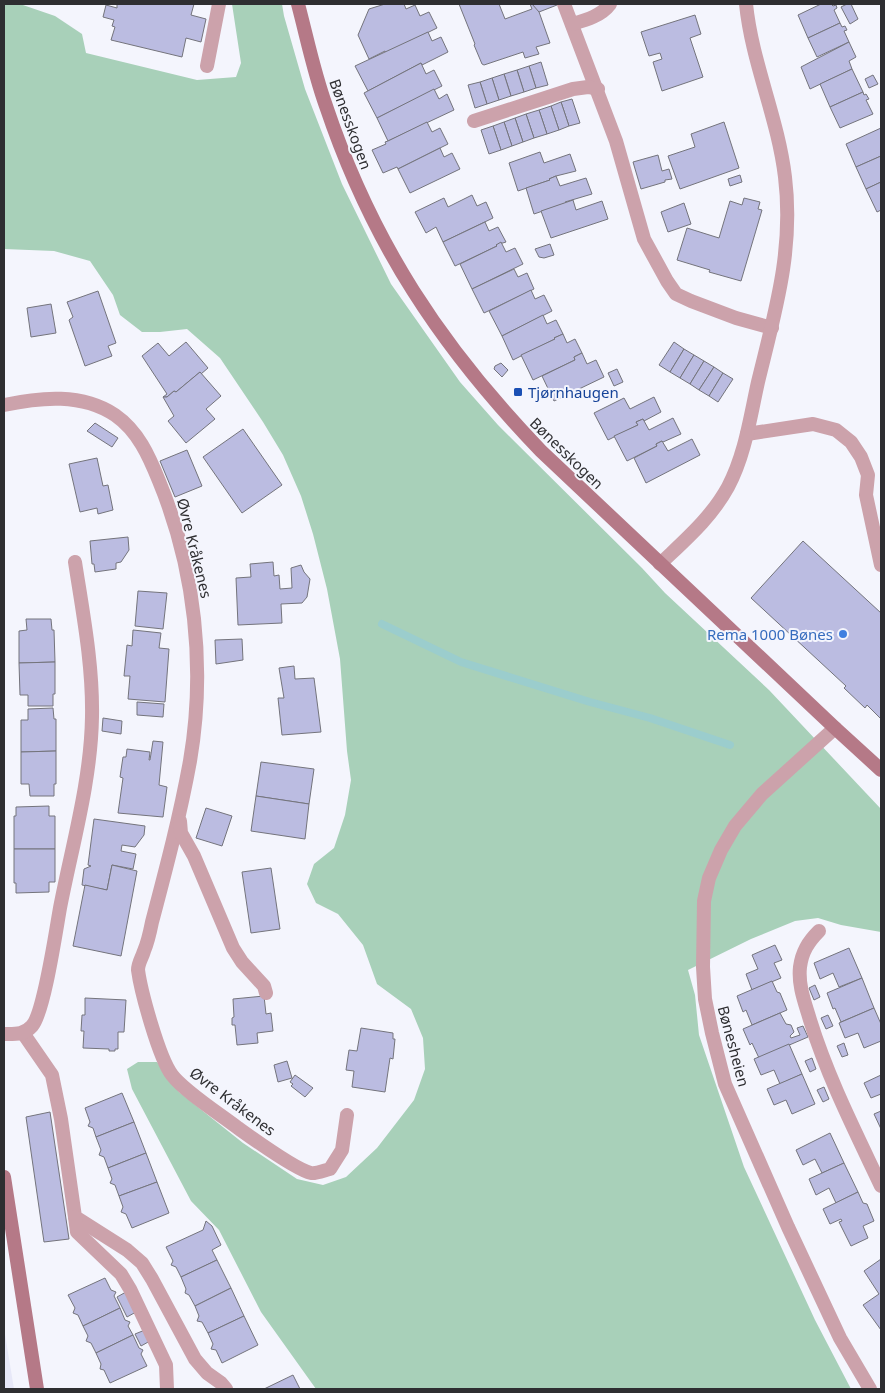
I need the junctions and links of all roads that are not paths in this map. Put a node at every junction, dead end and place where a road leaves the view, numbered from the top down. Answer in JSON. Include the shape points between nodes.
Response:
{"nodes":[{"id":1,"x":219,"y":4,"type":"edge"},
{"id":2,"x":298,"y":4,"type":"edge"},
{"id":3,"x":564,"y":4,"type":"edge"},
{"id":4,"x":610,"y":4,"type":"edge"},
{"id":5,"x":746,"y":4,"type":"edge"},
{"id":6,"x":572,"y":24,"type":"junction"},
{"id":7,"x":207,"y":66,"type":"dead end"},
{"id":8,"x":598,"y":89,"type":"junction"},
{"id":9,"x":474,"y":121,"type":"dead end"},
{"id":10,"x":772,"y":328,"type":"junction"},
{"id":11,"x":4,"y":405,"type":"edge"},
{"id":12,"x":747,"y":434,"type":"junction"},
{"id":13,"x":75,"y":562,"type":"dead end"},
{"id":14,"x":660,"y":564,"type":"junction"},
{"id":15,"x":881,"y":565,"type":"edge"},
{"id":16,"x":835,"y":728,"type":"junction"},
{"id":17,"x":881,"y":770,"type":"edge"},
{"id":18,"x":179,"y":817,"type":"junction"},
{"id":19,"x":819,"y":930,"type":"dead end"},
{"id":20,"x":266,"y":993,"type":"dead end"},
{"id":21,"x":23,"y":1033,"type":"junction"},
{"id":22,"x":4,"y":1034,"type":"edge"},
{"id":23,"x":348,"y":1114,"type":"dead end"},
{"id":24,"x":4,"y":1177,"type":"edge"},
{"id":25,"x":881,"y":1186,"type":"edge"},
{"id":26,"x":75,"y":1217,"type":"junction"},
{"id":27,"x":37,"y":1389,"type":"edge"},
{"id":28,"x":167,"y":1389,"type":"edge"},
{"id":29,"x":226,"y":1389,"type":"edge"},
{"id":30,"x":870,"y":1389,"type":"edge"}],
"edges":[{"from":1,"to":7,"type":"street"},
{"from":2,"to":14,"type":"main road","name":"Bønesskogen","via":[[325,105],[340,147],[372,220],[412,291],[439,332],[503,411]]},
{"from":3,"to":6,"type":"street"},
{"from":4,"to":6,"type":"street","via":[[587,20]]},
{"from":5,"to":10,"type":"street","via":[[748,26],[785,175],[788,207],[785,262]]},
{"from":6,"to":8,"type":"street"},
{"from":8,"to":9,"type":"street","via":[[573,90]]},
{"from":8,"to":10,"type":"street","via":[[644,239],[676,294],[715,311]]},
{"from":10,"to":12,"type":"street"},
{"from":11,"to":18,"type":"street","name":"Øvre Kråkenes","via":[[44,398],[92,403],[134,432],[151,460],[171,510],[186,568],[195,622],[197,686],[194,730]]},
{"from":12,"to":14,"type":"street","via":[[735,474],[711,513]]},
{"from":12,"to":15,"type":"street","via":[[813,424],[836,430],[851,442],[868,475],[866,495]]},
{"from":13,"to":21,"type":"street","via":[[89,659],[92,734],[80,815],[44,992],[33,1026]]},
{"from":14,"to":16,"type":"main road","name":"Bønesskogen"},
{"from":16,"to":17,"type":"main road","name":"Bønesskogen"},
{"from":16,"to":30,"type":"street","name":"Bønesheien","via":[[762,794],[735,826],[721,850],[709,878],[704,901],[703,967],[705,999],[726,1084],[840,1338]]},
{"from":18,"to":20,"type":"street","name":"Øvre Kråkenes","via":[[181,833],[233,948],[264,986]]},
{"from":18,"to":23,"type":"street","name":"Øvre Kråkenes","via":[[151,929],[138,965],[141,986],[164,1062],[172,1076],[202,1101],[255,1140],[312,1173],[330,1168],[342,1150]]},
{"from":19,"to":25,"type":"street","via":[[804,950],[800,987],[837,1094]]},
{"from":21,"to":22,"type":"street"},
{"from":21,"to":26,"type":"street","via":[[52,1075]]},
{"from":24,"to":27,"type":"main road"},
{"from":26,"to":28,"type":"street","via":[[77,1232],[121,1274],[130,1289],[166,1365]]},
{"from":26,"to":29,"type":"street","via":[[142,1263],[195,1359]]}]}
